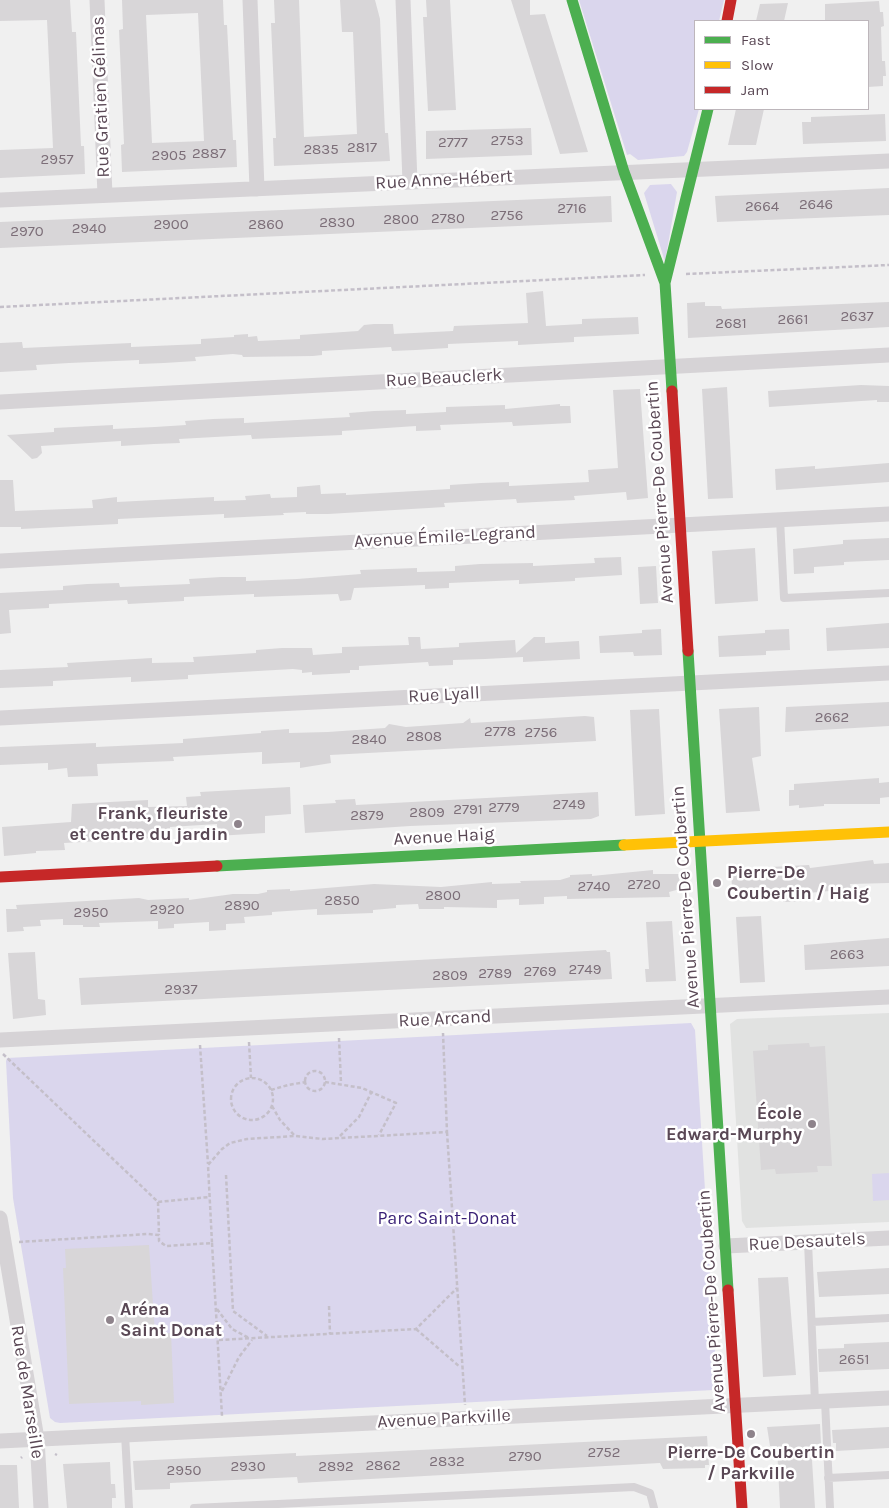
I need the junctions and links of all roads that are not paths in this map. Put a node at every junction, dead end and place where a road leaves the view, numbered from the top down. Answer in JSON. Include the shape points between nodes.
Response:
{"nodes":[{"id":1,"x":97,"y":0,"type":"edge"},
{"id":2,"x":250,"y":0,"type":"edge"},
{"id":3,"x":402,"y":0,"type":"edge"},
{"id":4,"x":572,"y":0,"type":"edge"},
{"id":5,"x":731,"y":0,"type":"edge"},
{"id":6,"x":727,"y":20,"type":"edge"},
{"id":7,"x":708,"y":110,"type":"edge"},
{"id":8,"x":889,"y":161,"type":"edge"},
{"id":9,"x":694,"y":170,"type":"junction"},
{"id":10,"x":624,"y":172,"type":"junction"},
{"id":11,"x":410,"y":182,"type":"junction"},
{"id":12,"x":257,"y":188,"type":"junction"},
{"id":13,"x":105,"y":195,"type":"junction"},
{"id":14,"x":0,"y":200,"type":"edge"},
{"id":15,"x":665,"y":283,"type":"junction"},
{"id":16,"x":889,"y":356,"type":"edge"},
{"id":17,"x":670,"y":366,"type":"junction"},
{"id":18,"x":0,"y":402,"type":"edge"},
{"id":19,"x":889,"y":514,"type":"edge"},
{"id":20,"x":780,"y":519,"type":"junction"},
{"id":21,"x":681,"y":525,"type":"junction"},
{"id":22,"x":0,"y":561,"type":"edge"},
{"id":23,"x":889,"y":593,"type":"edge"},
{"id":24,"x":889,"y":673,"type":"edge"},
{"id":25,"x":690,"y":683,"type":"junction"},
{"id":26,"x":0,"y":718,"type":"edge"},
{"id":27,"x":889,"y":832,"type":"edge"},
{"id":28,"x":700,"y":841,"type":"junction"},
{"id":29,"x":0,"y":877,"type":"edge"},
{"id":30,"x":889,"y":997,"type":"edge"},
{"id":31,"x":710,"y":1005,"type":"junction"},
{"id":32,"x":1,"y":1047,"type":"edge"},
{"id":33,"x":0,"y":1218,"type":"edge"},
{"id":34,"x":889,"y":1238,"type":"edge"},
{"id":35,"x":808,"y":1242,"type":"junction"},
{"id":36,"x":726,"y":1246,"type":"junction"},
{"id":37,"x":5,"y":1280,"type":"edge"},
{"id":38,"x":889,"y":1318,"type":"edge"},
{"id":39,"x":812,"y":1322,"type":"junction"},
{"id":40,"x":889,"y":1398,"type":"edge"},
{"id":41,"x":820,"y":1402,"type":"junction"},
{"id":42,"x":736,"y":1406,"type":"junction"},
{"id":43,"x":125,"y":1434,"type":"junction"},
{"id":44,"x":37,"y":1439,"type":"junction"},
{"id":45,"x":0,"y":1441,"type":"edge"},
{"id":46,"x":889,"y":1475,"type":"edge"},
{"id":47,"x":828,"y":1478,"type":"junction"},
{"id":48,"x":41,"y":1508,"type":"edge"},
{"id":49,"x":129,"y":1508,"type":"edge"},
{"id":50,"x":194,"y":1508,"type":"edge"},
{"id":51,"x":654,"y":1508,"type":"edge"},
{"id":52,"x":742,"y":1508,"type":"edge"},
{"id":53,"x":830,"y":1508,"type":"edge"}],
"edges":[{"from":1,"to":13,"type":"street","name":"Rue Gratien Gélinas"},
{"from":2,"to":12,"type":"street"},
{"from":3,"to":11,"type":"street"},
{"from":4,"to":10,"type":"street","name":"Avenue Pierre-De Coubertin"},
{"from":5,"to":6,"type":"street"},
{"from":7,"to":9,"type":"street","name":"Avenue Pierre-De Coubertin"},
{"from":8,"to":9,"type":"street","name":"Rue Anne-Hébert"},
{"from":9,"to":10,"type":"street","name":"Rue Anne-Hébert"},
{"from":9,"to":15,"type":"street","name":"Avenue Pierre-De Coubertin"},
{"from":10,"to":11,"type":"street","name":"Rue Anne-Hébert"},
{"from":10,"to":15,"type":"street","name":"Avenue Pierre-De Coubertin"},
{"from":11,"to":12,"type":"street","name":"Rue Anne-Hébert"},
{"from":12,"to":13,"type":"street","name":"Rue Anne-Hébert"},
{"from":13,"to":14,"type":"street","name":"Rue Anne-Hébert"},
{"from":15,"to":17,"type":"street","name":"Avenue Pierre-De Coubertin"},
{"from":16,"to":17,"type":"street","name":"Rue Beauclerk"},
{"from":17,"to":18,"type":"street","name":"Rue Beauclerk"},
{"from":17,"to":21,"type":"street","name":"Avenue Pierre-De Coubertin"},
{"from":19,"to":20,"type":"street","name":"Avenue Émile-Legrand"},
{"from":20,"to":21,"type":"street","name":"Avenue Émile-Legrand"},
{"from":20,"to":23,"type":"lane","via":[[784,598]]},
{"from":21,"to":22,"type":"street","name":"Avenue Émile-Legrand"},
{"from":21,"to":25,"type":"street","name":"Avenue Pierre-De Coubertin"},
{"from":24,"to":25,"type":"street","name":"Rue Lyall"},
{"from":25,"to":26,"type":"street","name":"Rue Lyall"},
{"from":25,"to":28,"type":"street","name":"Avenue Pierre-De Coubertin"},
{"from":27,"to":28,"type":"street","name":"Avenue Haig"},
{"from":28,"to":29,"type":"street","name":"Avenue Haig"},
{"from":28,"to":31,"type":"street","name":"Avenue Pierre-De Coubertin"},
{"from":30,"to":31,"type":"street","name":"Rue Arcand"},
{"from":31,"to":32,"type":"street","name":"Rue Arcand"},
{"from":31,"to":36,"type":"street","name":"Avenue Pierre-De Coubertin"},
{"from":33,"to":37,"type":"street","name":"Rue de Marseille"},
{"from":34,"to":35,"type":"street","name":"Rue Desautels"},
{"from":35,"to":36,"type":"street","name":"Rue Desautels"},
{"from":35,"to":39,"type":"lane"},
{"from":36,"to":42,"type":"street","name":"Avenue Pierre-De Coubertin"},
{"from":37,"to":44,"type":"street","name":"Rue de Marseille"},
{"from":38,"to":39,"type":"lane"},
{"from":39,"to":41,"type":"lane"},
{"from":40,"to":41,"type":"street","name":"Avenue Parkville"},
{"from":41,"to":42,"type":"street","name":"Avenue Parkville"},
{"from":41,"to":47,"type":"lane"},
{"from":42,"to":43,"type":"street","name":"Avenue Parkville"},
{"from":42,"to":52,"type":"street","name":"Avenue Pierre-De Coubertin"},
{"from":43,"to":44,"type":"street","name":"Avenue Parkville"},
{"from":43,"to":49,"type":"lane"},
{"from":44,"to":45,"type":"street","name":"Avenue Parkville"},
{"from":44,"to":48,"type":"street","name":"Rue de Marseille"},
{"from":46,"to":47,"type":"lane"},
{"from":47,"to":53,"type":"lane"},
{"from":50,"to":51,"type":"lane","via":[[634,1486],[650,1493]]}]}
